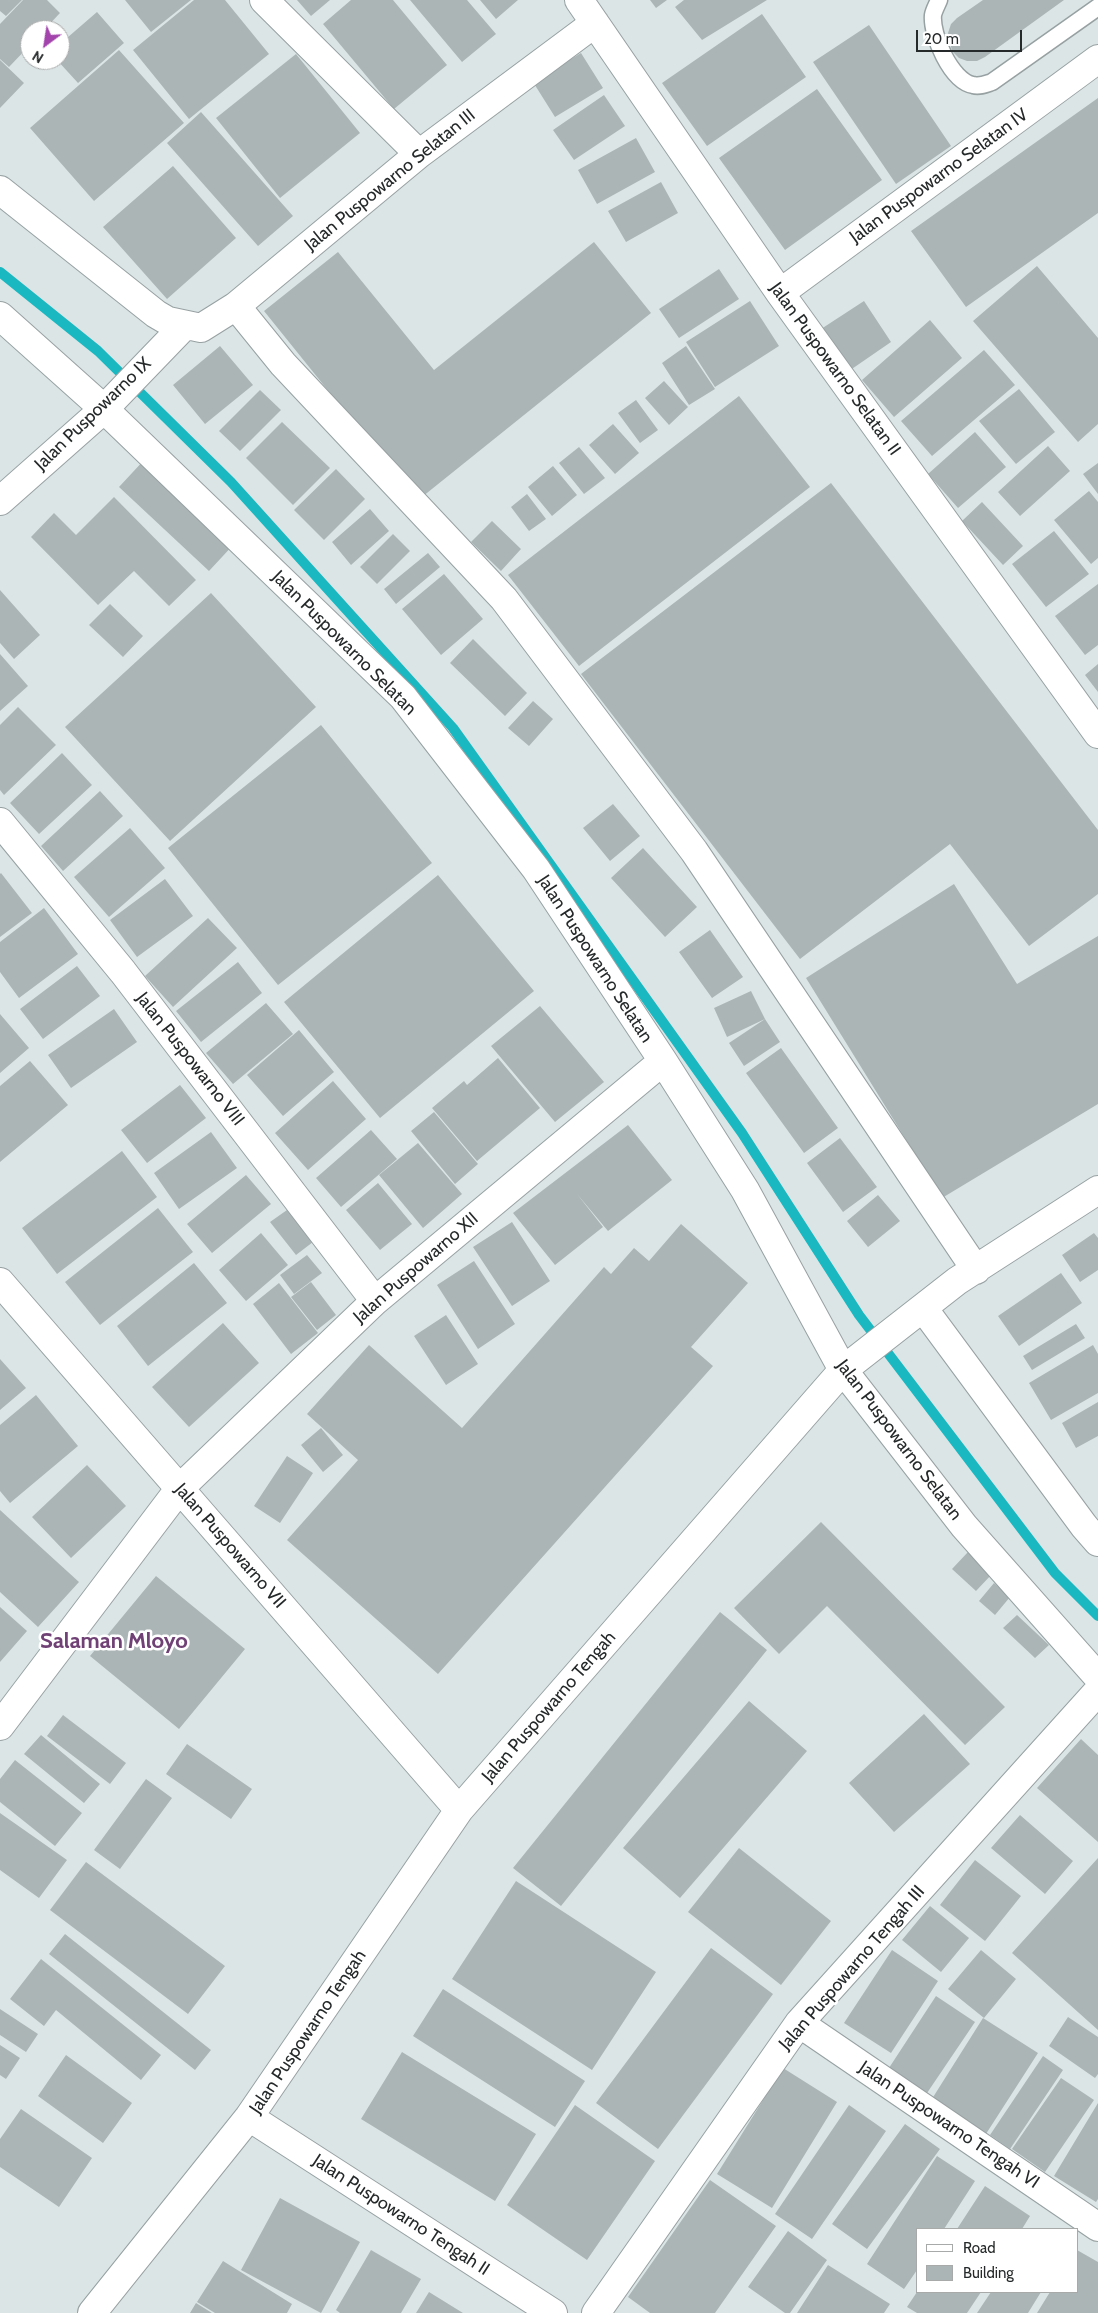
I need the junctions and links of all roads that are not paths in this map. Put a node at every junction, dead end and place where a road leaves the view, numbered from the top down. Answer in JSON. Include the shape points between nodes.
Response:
{"nodes":[{"id":1,"x":264,"y":0,"type":"edge"},
{"id":2,"x":579,"y":0,"type":"edge"},
{"id":3,"x":939,"y":0,"type":"edge"},
{"id":4,"x":1098,"y":7,"type":"edge"},
{"id":5,"x":595,"y":23,"type":"junction"},
{"id":6,"x":1098,"y":59,"type":"edge"},
{"id":7,"x":419,"y":154,"type":"junction"},
{"id":8,"x":0,"y":190,"type":"edge"},
{"id":9,"x":780,"y":293,"type":"junction"},
{"id":10,"x":236,"y":306,"type":"junction"},
{"id":11,"x":0,"y":316,"type":"edge"},
{"id":12,"x":176,"y":333,"type":"junction"},
{"id":13,"x":112,"y":400,"type":"junction"},
{"id":14,"x":0,"y":501,"type":"edge"},
{"id":15,"x":1098,"y":734,"type":"edge"},
{"id":16,"x":0,"y":822,"type":"edge"},
{"id":17,"x":663,"y":1061,"type":"junction"},
{"id":18,"x":1098,"y":1190,"type":"edge"},
{"id":19,"x":976,"y":1270,"type":"junction"},
{"id":20,"x":3,"y":1293,"type":"edge"},
{"id":21,"x":375,"y":1301,"type":"junction"},
{"id":22,"x":917,"y":1313,"type":"junction"},
{"id":23,"x":849,"y":1365,"type":"junction"},
{"id":24,"x":180,"y":1488,"type":"junction"},
{"id":25,"x":1098,"y":1542,"type":"edge"},
{"id":26,"x":1098,"y":1676,"type":"edge"},
{"id":27,"x":1098,"y":1691,"type":"edge"},
{"id":28,"x":0,"y":1726,"type":"edge"},
{"id":29,"x":458,"y":1810,"type":"junction"},
{"id":30,"x":800,"y":2023,"type":"junction"},
{"id":31,"x":249,"y":2118,"type":"junction"},
{"id":32,"x":1098,"y":2227,"type":"edge"},
{"id":33,"x":92,"y":2313,"type":"edge"},
{"id":34,"x":553,"y":2313,"type":"edge"},
{"id":35,"x":596,"y":2313,"type":"edge"}],
"edges":[{"from":1,"to":7,"type":"street"},
{"from":2,"to":5,"type":"street","name":"Jalan Puspowarno Selatan II"},
{"from":3,"to":4,"type":"lane","via":[[933,14],[934,28],[945,58],[960,80],[982,86]]},
{"from":5,"to":7,"type":"street","name":"Jalan Puspowarno Selatan III"},
{"from":5,"to":9,"type":"street","name":"Jalan Puspowarno Selatan II"},
{"from":6,"to":9,"type":"street","name":"Jalan Puspowarno Selatan IV"},
{"from":7,"to":10,"type":"street","name":"Jalan Puspowarno Selatan III"},
{"from":8,"to":12,"type":"street","via":[[168,321]]},
{"from":9,"to":15,"type":"street","name":"Jalan Puspowarno Selatan II"},
{"from":10,"to":12,"type":"street","name":"Jalan Puspowarno Selatan III","via":[[201,328]]},
{"from":10,"to":19,"type":"street","via":[[283,364],[504,599],[694,851]]},
{"from":11,"to":13,"type":"street","name":"Jalan Puspowarno Selatan"},
{"from":12,"to":13,"type":"street","name":"Jalan Puspowarno IX"},
{"from":13,"to":14,"type":"street","name":"Jalan Puspowarno IX"},
{"from":13,"to":17,"type":"street","name":"Jalan Puspowarno Selatan","via":[[403,697],[536,868]]},
{"from":16,"to":21,"type":"street","name":"Jalan Puspowarno VIII","via":[[123,972]]},
{"from":17,"to":21,"type":"street","name":"Jalan Puspowarno XII"},
{"from":17,"to":23,"type":"street","name":"Jalan Puspowarno Selatan","via":[[745,1190]]},
{"from":18,"to":19,"type":"street","name":"Jalan Puspowarno Tengah"},
{"from":19,"to":22,"type":"street","name":"Jalan Puspowarno Tengah","via":[[958,1280]]},
{"from":20,"to":24,"type":"street","name":"Jalan Puspowarno VII"},
{"from":21,"to":24,"type":"street","name":"Jalan Puspowarno XII"},
{"from":22,"to":23,"type":"street","name":"Jalan Puspowarno Tengah"},
{"from":22,"to":25,"type":"street"},
{"from":23,"to":26,"type":"street","name":"Jalan Puspowarno Selatan","via":[[964,1526]]},
{"from":23,"to":29,"type":"street","name":"Jalan Puspowarno Tengah"},
{"from":24,"to":28,"type":"street","name":"Jalan Puspowarno XII"},
{"from":24,"to":29,"type":"street","name":"Jalan Puspowarno VII"},
{"from":27,"to":30,"type":"street","name":"Jalan Puspowarno Tengah III"},
{"from":29,"to":31,"type":"street","name":"Jalan Puspowarno Tengah"},
{"from":30,"to":32,"type":"street","name":"Jalan Puspowarno Tengah VI"},
{"from":30,"to":35,"type":"street","name":"Jalan Puspowarno Tengah III"},
{"from":31,"to":33,"type":"street","name":"Jalan Puspowarno Tengah"},
{"from":31,"to":34,"type":"street","name":"Jalan Puspowarno Tengah II"}]}
